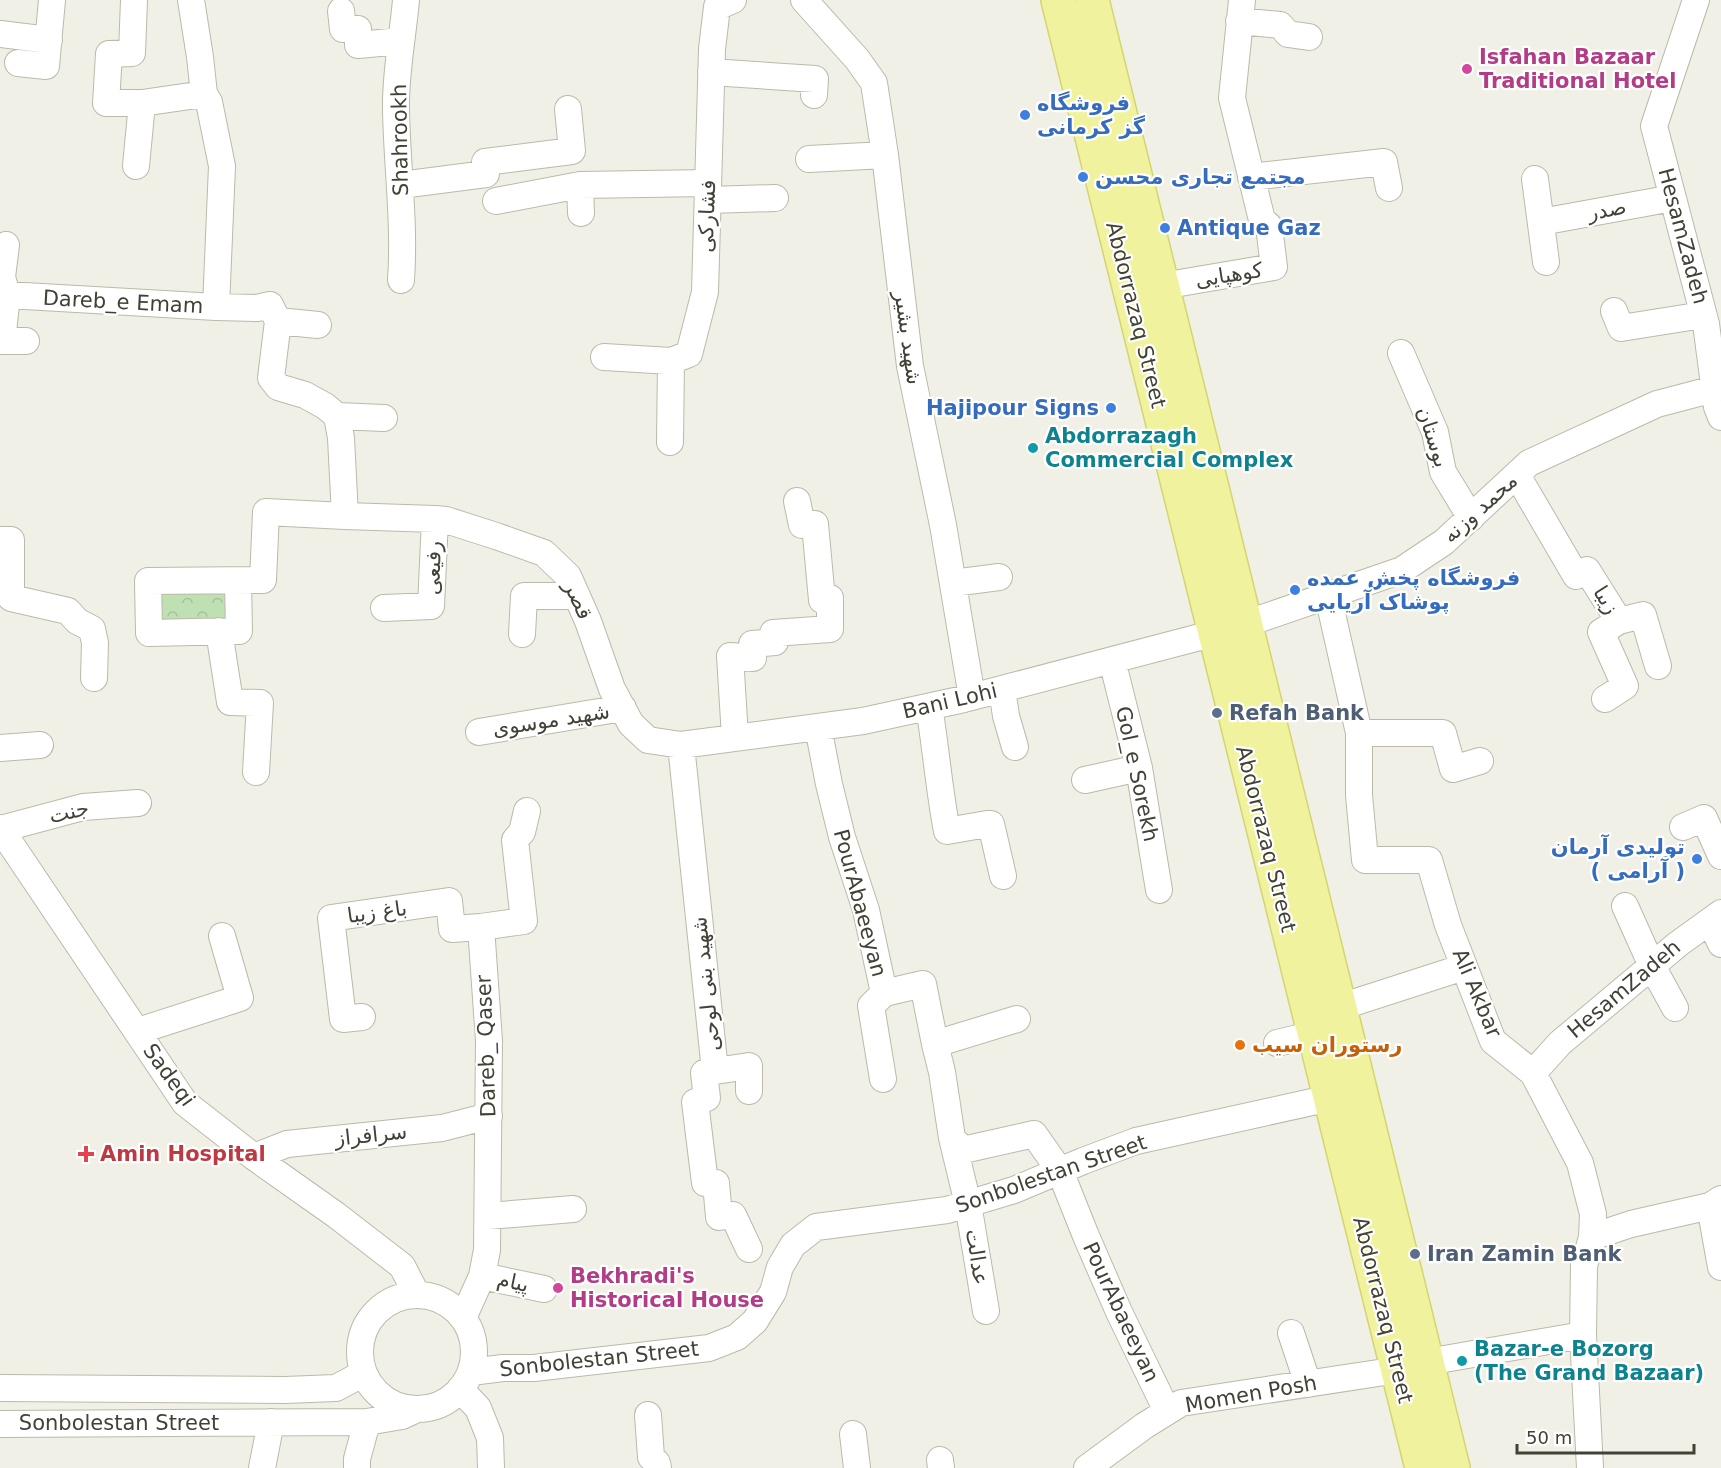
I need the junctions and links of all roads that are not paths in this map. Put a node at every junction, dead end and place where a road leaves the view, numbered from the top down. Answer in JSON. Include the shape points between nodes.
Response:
{"nodes":[{"id":1,"x":52,"y":0,"type":"edge"},
{"id":2,"x":134,"y":0,"type":"edge"},
{"id":3,"x":191,"y":0,"type":"edge"},
{"id":4,"x":406,"y":0,"type":"edge"},
{"id":5,"x":733,"y":0,"type":"edge"},
{"id":6,"x":804,"y":0,"type":"edge"},
{"id":7,"x":1058,"y":0,"type":"edge"},
{"id":8,"x":1092,"y":0,"type":"edge"},
{"id":9,"x":1696,"y":0,"type":"edge"},
{"id":10,"x":342,"y":10,"type":"dead end"},
{"id":11,"x":1240,"y":11,"type":"edge"},
{"id":12,"x":0,"y":34,"type":"edge"},
{"id":13,"x":1309,"y":37,"type":"dead end"},
{"id":14,"x":49,"y":40,"type":"junction"},
{"id":15,"x":401,"y":41,"type":"junction"},
{"id":16,"x":18,"y":63,"type":"dead end"},
{"id":17,"x":711,"y":72,"type":"junction"},
{"id":18,"x":204,"y":94,"type":"junction"},
{"id":19,"x":814,"y":95,"type":"dead end"},
{"id":20,"x":142,"y":103,"type":"junction"},
{"id":21,"x":568,"y":109,"type":"dead end"},
{"id":22,"x":885,"y":155,"type":"junction"},
{"id":23,"x":809,"y":159,"type":"dead end"},
{"id":24,"x":136,"y":166,"type":"dead end"},
{"id":25,"x":1251,"y":177,"type":"junction"},
{"id":26,"x":1535,"y":179,"type":"dead end"},
{"id":27,"x":401,"y":185,"type":"junction"},
{"id":28,"x":580,"y":185,"type":"junction"},
{"id":29,"x":1389,"y":188,"type":"dead end"},
{"id":30,"x":708,"y":192,"type":"junction"},
{"id":31,"x":774,"y":198,"type":"dead end"},
{"id":32,"x":1673,"y":198,"type":"junction"},
{"id":33,"x":496,"y":201,"type":"dead end"},
{"id":34,"x":581,"y":213,"type":"dead end"},
{"id":35,"x":1541,"y":222,"type":"junction"},
{"id":36,"x":6,"y":244,"type":"dead end"},
{"id":37,"x":1546,"y":262,"type":"dead end"},
{"id":38,"x":401,"y":280,"type":"dead end"},
{"id":39,"x":3,"y":283,"type":"edge"},
{"id":40,"x":1162,"y":286,"type":"junction"},
{"id":41,"x":216,"y":307,"type":"junction"},
{"id":42,"x":1614,"y":311,"type":"dead end"},
{"id":43,"x":1703,"y":315,"type":"junction"},
{"id":44,"x":279,"y":321,"type":"junction"},
{"id":45,"x":318,"y":325,"type":"dead end"},
{"id":46,"x":26,"y":341,"type":"dead end"},
{"id":47,"x":1177,"y":347,"type":"junction"},
{"id":48,"x":1401,"y":353,"type":"dead end"},
{"id":49,"x":1146,"y":356,"type":"junction"},
{"id":50,"x":604,"y":357,"type":"dead end"},
{"id":51,"x":670,"y":361,"type":"junction"},
{"id":52,"x":1714,"y":389,"type":"junction"},
{"id":53,"x":337,"y":416,"type":"junction"},
{"id":54,"x":1721,"y":417,"type":"edge"},
{"id":55,"x":384,"y":418,"type":"dead end"},
{"id":56,"x":670,"y":442,"type":"dead end"},
{"id":57,"x":1517,"y":475,"type":"junction"},
{"id":58,"x":797,"y":501,"type":"dead end"},
{"id":59,"x":345,"y":516,"type":"junction"},
{"id":60,"x":1470,"y":518,"type":"junction"},
{"id":61,"x":435,"y":519,"type":"junction"},
{"id":62,"x":0,"y":540,"type":"edge"},
{"id":63,"x":999,"y":577,"type":"dead end"},
{"id":64,"x":238,"y":582,"type":"junction"},
{"id":65,"x":953,"y":583,"type":"junction"},
{"id":66,"x":577,"y":596,"type":"junction"},
{"id":67,"x":1328,"y":596,"type":"junction"},
{"id":68,"x":384,"y":608,"type":"dead end"},
{"id":69,"x":1619,"y":621,"type":"junction"},
{"id":70,"x":1245,"y":624,"type":"junction"},
{"id":71,"x":219,"y":632,"type":"junction"},
{"id":72,"x":1215,"y":633,"type":"junction"},
{"id":73,"x":522,"y":634,"type":"dead end"},
{"id":74,"x":1112,"y":660,"type":"junction"},
{"id":75,"x":1658,"y":666,"type":"dead end"},
{"id":76,"x":94,"y":678,"type":"dead end"},
{"id":77,"x":1002,"y":689,"type":"junction"},
{"id":78,"x":972,"y":697,"type":"junction"},
{"id":79,"x":1605,"y":699,"type":"dead end"},
{"id":80,"x":929,"y":707,"type":"junction"},
{"id":81,"x":623,"y":708,"type":"junction"},
{"id":82,"x":818,"y":727,"type":"junction"},
{"id":83,"x":479,"y":732,"type":"dead end"},
{"id":84,"x":1359,"y":733,"type":"junction"},
{"id":85,"x":735,"y":738,"type":"junction"},
{"id":86,"x":40,"y":745,"type":"dead end"},
{"id":87,"x":681,"y":745,"type":"junction"},
{"id":88,"x":1015,"y":747,"type":"dead end"},
{"id":89,"x":0,"y":748,"type":"edge"},
{"id":90,"x":1480,"y":761,"type":"dead end"},
{"id":91,"x":1139,"y":768,"type":"junction"},
{"id":92,"x":256,"y":772,"type":"dead end"},
{"id":93,"x":1085,"y":780,"type":"dead end"},
{"id":94,"x":138,"y":803,"type":"dead end"},
{"id":95,"x":527,"y":811,"type":"dead end"},
{"id":96,"x":1683,"y":827,"type":"dead end"},
{"id":97,"x":1,"y":829,"type":"edge"},
{"id":98,"x":1721,"y":856,"type":"edge"},
{"id":99,"x":1003,"y":876,"type":"dead end"},
{"id":100,"x":1159,"y":890,"type":"dead end"},
{"id":101,"x":1626,"y":906,"type":"dead end"},
{"id":102,"x":1715,"y":917,"type":"edge"},
{"id":103,"x":481,"y":927,"type":"junction"},
{"id":104,"x":222,"y":936,"type":"dead end"},
{"id":105,"x":1721,"y":944,"type":"edge"},
{"id":106,"x":1652,"y":966,"type":"junction"},
{"id":107,"x":1464,"y":967,"type":"junction"},
{"id":108,"x":884,"y":993,"type":"junction"},
{"id":109,"x":1340,"y":1007,"type":"junction"},
{"id":110,"x":1675,"y":1008,"type":"dead end"},
{"id":111,"x":362,"y":1017,"type":"dead end"},
{"id":112,"x":1017,"y":1019,"type":"dead end"},
{"id":113,"x":138,"y":1031,"type":"junction"},
{"id":114,"x":1315,"y":1034,"type":"junction"},
{"id":115,"x":1276,"y":1043,"type":"dead end"},
{"id":116,"x":935,"y":1044,"type":"junction"},
{"id":117,"x":715,"y":1071,"type":"junction"},
{"id":118,"x":1533,"y":1073,"type":"junction"},
{"id":119,"x":883,"y":1079,"type":"dead end"},
{"id":120,"x":749,"y":1091,"type":"dead end"},
{"id":121,"x":1346,"y":1095,"type":"junction"},
{"id":122,"x":489,"y":1116,"type":"junction"},
{"id":123,"x":952,"y":1138,"type":"junction"},
{"id":124,"x":254,"y":1157,"type":"junction"},
{"id":125,"x":1060,"y":1171,"type":"junction"},
{"id":126,"x":1716,"y":1203,"type":"edge"},
{"id":127,"x":968,"y":1204,"type":"junction"},
{"id":128,"x":573,"y":1209,"type":"dead end"},
{"id":129,"x":488,"y":1216,"type":"junction"},
{"id":130,"x":1592,"y":1237,"type":"junction"},
{"id":131,"x":749,"y":1249,"type":"dead end"},
{"id":132,"x":1721,"y":1268,"type":"edge"},
{"id":133,"x":482,"y":1275,"type":"junction"},
{"id":134,"x":544,"y":1289,"type":"dead end"},
{"id":135,"x":417,"y":1294,"type":"junction"},
{"id":136,"x":986,"y":1311,"type":"dead end"},
{"id":137,"x":463,"y":1318,"type":"junction"},
{"id":138,"x":1291,"y":1333,"type":"dead end"},
{"id":139,"x":1583,"y":1335,"type":"junction"},
{"id":140,"x":1412,"y":1366,"type":"junction"},
{"id":141,"x":364,"y":1373,"type":"junction"},
{"id":142,"x":466,"y":1380,"type":"junction"},
{"id":143,"x":1308,"y":1384,"type":"junction"},
{"id":144,"x":0,"y":1388,"type":"edge"},
{"id":145,"x":417,"y":1409,"type":"junction"},
{"id":146,"x":1167,"y":1412,"type":"junction"},
{"id":147,"x":648,"y":1415,"type":"dead end"},
{"id":148,"x":271,"y":1422,"type":"junction"},
{"id":149,"x":367,"y":1422,"type":"junction"},
{"id":150,"x":0,"y":1424,"type":"edge"},
{"id":151,"x":853,"y":1434,"type":"dead end"},
{"id":152,"x":262,"y":1468,"type":"edge"},
{"id":153,"x":357,"y":1468,"type":"edge"},
{"id":154,"x":491,"y":1468,"type":"edge"},
{"id":155,"x":658,"y":1468,"type":"edge"},
{"id":156,"x":856,"y":1468,"type":"edge"},
{"id":157,"x":1087,"y":1468,"type":"edge"},
{"id":158,"x":1422,"y":1468,"type":"edge"},
{"id":159,"x":1453,"y":1468,"type":"edge"},
{"id":160,"x":1590,"y":1468,"type":"edge"}],
"edges":[{"from":1,"to":14,"type":"street"},
{"from":2,"to":20,"type":"street","via":[[132,53],[109,54],[106,103]]},
{"from":3,"to":18,"type":"street","name":"Dareb_e Emam"},
{"from":4,"to":15,"type":"street","name":"Shahrookh"},
{"from":5,"to":17,"type":"street","name":"فشارکی","via":[[717,7]]},
{"from":6,"to":22,"type":"street","name":"شهید بشیر","via":[[874,83]]},
{"from":7,"to":49,"type":"main road","name":"Abdorrazaq Street"},
{"from":8,"to":40,"type":"main road","name":"Abdorrazaq Street"},
{"from":9,"to":32,"type":"street","name":"HesamZadeh","via":[[1654,126]]},
{"from":10,"to":15,"type":"street","via":[[343,29],[358,29],[358,45]]},
{"from":11,"to":13,"type":"street","via":[[1280,25],[1288,34]]},
{"from":11,"to":25,"type":"street","name":"کوهپایی","via":[[1232,98]]},
{"from":12,"to":14,"type":"street"},
{"from":14,"to":16,"type":"street","via":[[46,66]]},
{"from":15,"to":27,"type":"street","name":"Shahrookh","via":[[396,107]]},
{"from":17,"to":19,"type":"street","via":[[815,79]]},
{"from":17,"to":30,"type":"street","name":"فشارکی"},
{"from":18,"to":20,"type":"street"},
{"from":18,"to":41,"type":"street","name":"Dareb_e Emam","via":[[222,166]]},
{"from":20,"to":24,"type":"street"},
{"from":21,"to":27,"type":"street","via":[[572,151],[485,162],[486,174]]},
{"from":22,"to":23,"type":"street"},
{"from":22,"to":65,"type":"street","name":"شهید بشیر","via":[[908,256],[910,366]]},
{"from":25,"to":29,"type":"street","via":[[1384,162]]},
{"from":25,"to":40,"type":"street","name":"کوهپایی","via":[[1262,220],[1269,226],[1274,267]]},
{"from":26,"to":35,"type":"street"},
{"from":27,"to":38,"type":"street","name":"Shahrookh"},
{"from":28,"to":30,"type":"street"},
{"from":28,"to":33,"type":"street"},
{"from":28,"to":34,"type":"street"},
{"from":30,"to":31,"type":"street"},
{"from":30,"to":51,"type":"street","name":"فشارکی","via":[[705,292],[689,354]]},
{"from":32,"to":35,"type":"street","name":"صدر"},
{"from":32,"to":43,"type":"street","name":"HesamZadeh"},
{"from":35,"to":37,"type":"street"},
{"from":36,"to":39,"type":"street"},
{"from":39,"to":41,"type":"street","name":"Dareb_e Emam"},
{"from":39,"to":46,"type":"street","via":[[2,342]]},
{"from":40,"to":47,"type":"main road","name":"Abdorrazaq Street"},
{"from":41,"to":44,"type":"street","via":[[270,305]]},
{"from":42,"to":43,"type":"street","via":[[1621,328]]},
{"from":43,"to":52,"type":"street","name":"HesamZadeh"},
{"from":44,"to":45,"type":"street"},
{"from":44,"to":53,"type":"street","via":[[271,378],[278,387],[305,395]]},
{"from":47,"to":49,"type":"main road"},
{"from":47,"to":70,"type":"main road","name":"Abdorrazaq Street"},
{"from":48,"to":60,"type":"street","name":"بوستان","via":[[1435,432],[1443,472]]},
{"from":49,"to":72,"type":"main road","name":"Abdorrazaq Street"},
{"from":50,"to":51,"type":"street"},
{"from":51,"to":56,"type":"street"},
{"from":52,"to":54,"type":"street","name":"HesamZadeh"},
{"from":52,"to":57,"type":"street","name":"محمد وزنه","via":[[1657,404],[1529,463]]},
{"from":53,"to":55,"type":"street"},
{"from":53,"to":59,"type":"street"},
{"from":57,"to":60,"type":"street","name":"محمد وزنه"},
{"from":57,"to":69,"type":"street","name":"زیبا","via":[[1576,576],[1587,570]]},
{"from":58,"to":85,"type":"street","via":[[802,525],[815,524],[822,600],[830,598],[830,629],[773,633],[775,642],[752,644],[753,658],[730,656]]},
{"from":59,"to":61,"type":"street","name":"قصر"},
{"from":59,"to":64,"type":"street","name":"قصر","via":[[266,512],[263,580]]},
{"from":60,"to":67,"type":"street","name":"محمد وزنه","via":[[1444,542],[1402,570]]},
{"from":61,"to":66,"type":"street","name":"قصر","via":[[544,553],[568,576]]},
{"from":61,"to":68,"type":"street","name":"رفیعی","via":[[432,606]]},
{"from":62,"to":76,"type":"street","via":[[11,540],[11,598],[68,610],[92,628]]},
{"from":63,"to":65,"type":"street"},
{"from":64,"to":71,"type":"street","name":"قصر","via":[[239,631]]},
{"from":64,"to":71,"type":"street","name":"قصر","via":[[147,581],[148,633]]},
{"from":65,"to":78,"type":"street","name":"شهید بشیر"},
{"from":66,"to":73,"type":"street","via":[[524,596]]},
{"from":66,"to":81,"type":"street","name":"قصر"},
{"from":67,"to":70,"type":"street","name":"محمد وزنه"},
{"from":67,"to":84,"type":"street","name":"Ali Akbar"},
{"from":69,"to":75,"type":"street","via":[[1643,615]]},
{"from":69,"to":79,"type":"street","name":"زیبا","via":[[1601,632],[1625,686]]},
{"from":70,"to":109,"type":"main road","name":"Abdorrazaq Street"},
{"from":71,"to":92,"type":"street","via":[[230,702],[260,703]]},
{"from":72,"to":74,"type":"street","name":"Bani Lohi"},
{"from":72,"to":114,"type":"main road","name":"Abdorrazaq Street"},
{"from":74,"to":77,"type":"street","name":"Bani Lohi"},
{"from":74,"to":91,"type":"street","name":"Gol_e Sorekh"},
{"from":77,"to":78,"type":"street","name":"Bani Lohi"},
{"from":77,"to":88,"type":"street"},
{"from":78,"to":80,"type":"street","name":"Bani Lohi"},
{"from":80,"to":82,"type":"street","name":"Bani Lohi"},
{"from":80,"to":99,"type":"street","via":[[947,831],[991,824]]},
{"from":81,"to":83,"type":"street","name":"شهید موسوی"},
{"from":81,"to":87,"type":"street","name":"قصر","via":[[631,724],[648,740]]},
{"from":82,"to":85,"type":"street","name":"Bani Lohi"},
{"from":82,"to":108,"type":"street","name":"PourAbaeeyan","via":[[831,794],[866,910]]},
{"from":84,"to":90,"type":"street","via":[[1443,733],[1453,769]]},
{"from":84,"to":107,"type":"street","name":"Ali Akbar","via":[[1365,860],[1429,860]]},
{"from":85,"to":87,"type":"street","name":"Bani Lohi"},
{"from":86,"to":89,"type":"street"},
{"from":87,"to":117,"type":"street","name":"شهید بنی لوحی"},
{"from":91,"to":93,"type":"street"},
{"from":91,"to":100,"type":"street","name":"Gol_e Sorekh"},
{"from":94,"to":97,"type":"street","name":"جنت"},
{"from":95,"to":103,"type":"street","via":[[522,832],[515,840],[524,921]]},
{"from":96,"to":98,"type":"street","via":[[1704,818]]},
{"from":97,"to":113,"type":"street","name":"Sadeqi"},
{"from":101,"to":106,"type":"street"},
{"from":102,"to":105,"type":"street"},
{"from":102,"to":106,"type":"street","name":"HesamZadeh"},
{"from":103,"to":111,"type":"street","name":"باغ زیبا","via":[[452,929],[449,901],[331,918],[343,1019]]},
{"from":103,"to":122,"type":"street","name":"Dareb_ Qaser","via":[[489,1041]]},
{"from":104,"to":113,"type":"street","via":[[240,998]]},
{"from":106,"to":110,"type":"street"},
{"from":106,"to":118,"type":"street","name":"HesamZadeh","via":[[1560,1043]]},
{"from":107,"to":109,"type":"street"},
{"from":107,"to":118,"type":"street","name":"Ali Akbar","via":[[1493,1041]]},
{"from":108,"to":116,"type":"street","name":"PourAbaeeyan","via":[[923,984]]},
{"from":108,"to":119,"type":"street","via":[[871,1006]]},
{"from":109,"to":121,"type":"main road","name":"Abdorrazaq Street"},
{"from":112,"to":116,"type":"street"},
{"from":113,"to":124,"type":"street","name":"Sadeqi","via":[[185,1103]]},
{"from":114,"to":115,"type":"street"},
{"from":114,"to":121,"type":"main road","name":"Abdorrazaq Street"},
{"from":116,"to":123,"type":"street","name":"PourAbaeeyan"},
{"from":117,"to":120,"type":"street","via":[[749,1066]]},
{"from":117,"to":131,"type":"street","name":"شهید بنی لوحی","via":[[704,1074],[707,1098],[695,1102],[705,1184],[716,1183],[718,1217],[733,1215]]},
{"from":118,"to":130,"type":"street","name":"Ali Akbar","via":[[1580,1163],[1593,1214]]},
{"from":121,"to":125,"type":"street","name":"Sonbolestan Street","via":[[1136,1141]]},
{"from":121,"to":140,"type":"main road","name":"Abdorrazaq Street"},
{"from":122,"to":124,"type":"street","name":"سرافراز","via":[[442,1128],[286,1144]]},
{"from":122,"to":129,"type":"street","name":"Dareb_ Qaser"},
{"from":123,"to":125,"type":"street","name":"PourAbaeeyan","via":[[963,1149],[1034,1134]]},
{"from":123,"to":127,"type":"street","name":"عدالت"},
{"from":124,"to":135,"type":"street","name":"Sadeqi","via":[[402,1266]]},
{"from":125,"to":127,"type":"street","name":"Sonbolestan Street"},
{"from":125,"to":146,"type":"street","name":"PourAbaeeyan","via":[[1119,1312]]},
{"from":126,"to":130,"type":"street"},
{"from":126,"to":132,"type":"street"},
{"from":127,"to":136,"type":"street","name":"عدالت"},
{"from":127,"to":142,"type":"street","name":"Sonbolestan Street","via":[[816,1227],[793,1245],[773,1292],[755,1321],[737,1337],[709,1348],[503,1368]]},
{"from":128,"to":129,"type":"street"},
{"from":129,"to":133,"type":"street","name":"Dareb_ Qaser","via":[[488,1250]]},
{"from":130,"to":139,"type":"street","name":"Ali Akbar","via":[[1584,1266]]},
{"from":133,"to":134,"type":"street","name":"پیام"},
{"from":133,"to":137,"type":"street","name":"Dareb_ Qaser"},
{"from":135,"to":137,"type":"street","via":[[451,1305]]},
{"from":135,"to":141,"type":"street","via":[[396,1299],[377,1311],[364,1330],[360,1351]]},
{"from":137,"to":142,"type":"street","via":[[472,1335],[474,1353]]},
{"from":138,"to":143,"type":"street"},
{"from":139,"to":140,"type":"street","name":"Momen Posh"},
{"from":139,"to":160,"type":"street","name":"Ali Akbar"},
{"from":140,"to":143,"type":"street","name":"Momen Posh"},
{"from":140,"to":158,"type":"main road","name":"Abdorrazaq Street"},
{"from":140,"to":159,"type":"main road","name":"Abdorrazaq Street"},
{"from":141,"to":144,"type":"street","name":"Sonbolestan Street","via":[[336,1388]]},
{"from":141,"to":145,"type":"street","via":[[385,1399]]},
{"from":142,"to":145,"type":"street","via":[[448,1400]]},
{"from":142,"to":154,"type":"street","via":[[490,1438]]},
{"from":143,"to":146,"type":"street","name":"Momen Posh","via":[[1181,1403]]},
{"from":145,"to":149,"type":"street","name":"Sonbolestan Street","via":[[402,1416]]},
{"from":146,"to":157,"type":"street","name":"Momen Posh"},
{"from":147,"to":155,"type":"street","via":[[651,1457]]},
{"from":148,"to":149,"type":"street","name":"Sonbolestan Street"},
{"from":148,"to":150,"type":"street","name":"Sonbolestan Street"},
{"from":148,"to":152,"type":"street"},
{"from":149,"to":153,"type":"street"},
{"from":151,"to":156,"type":"street"}]}
